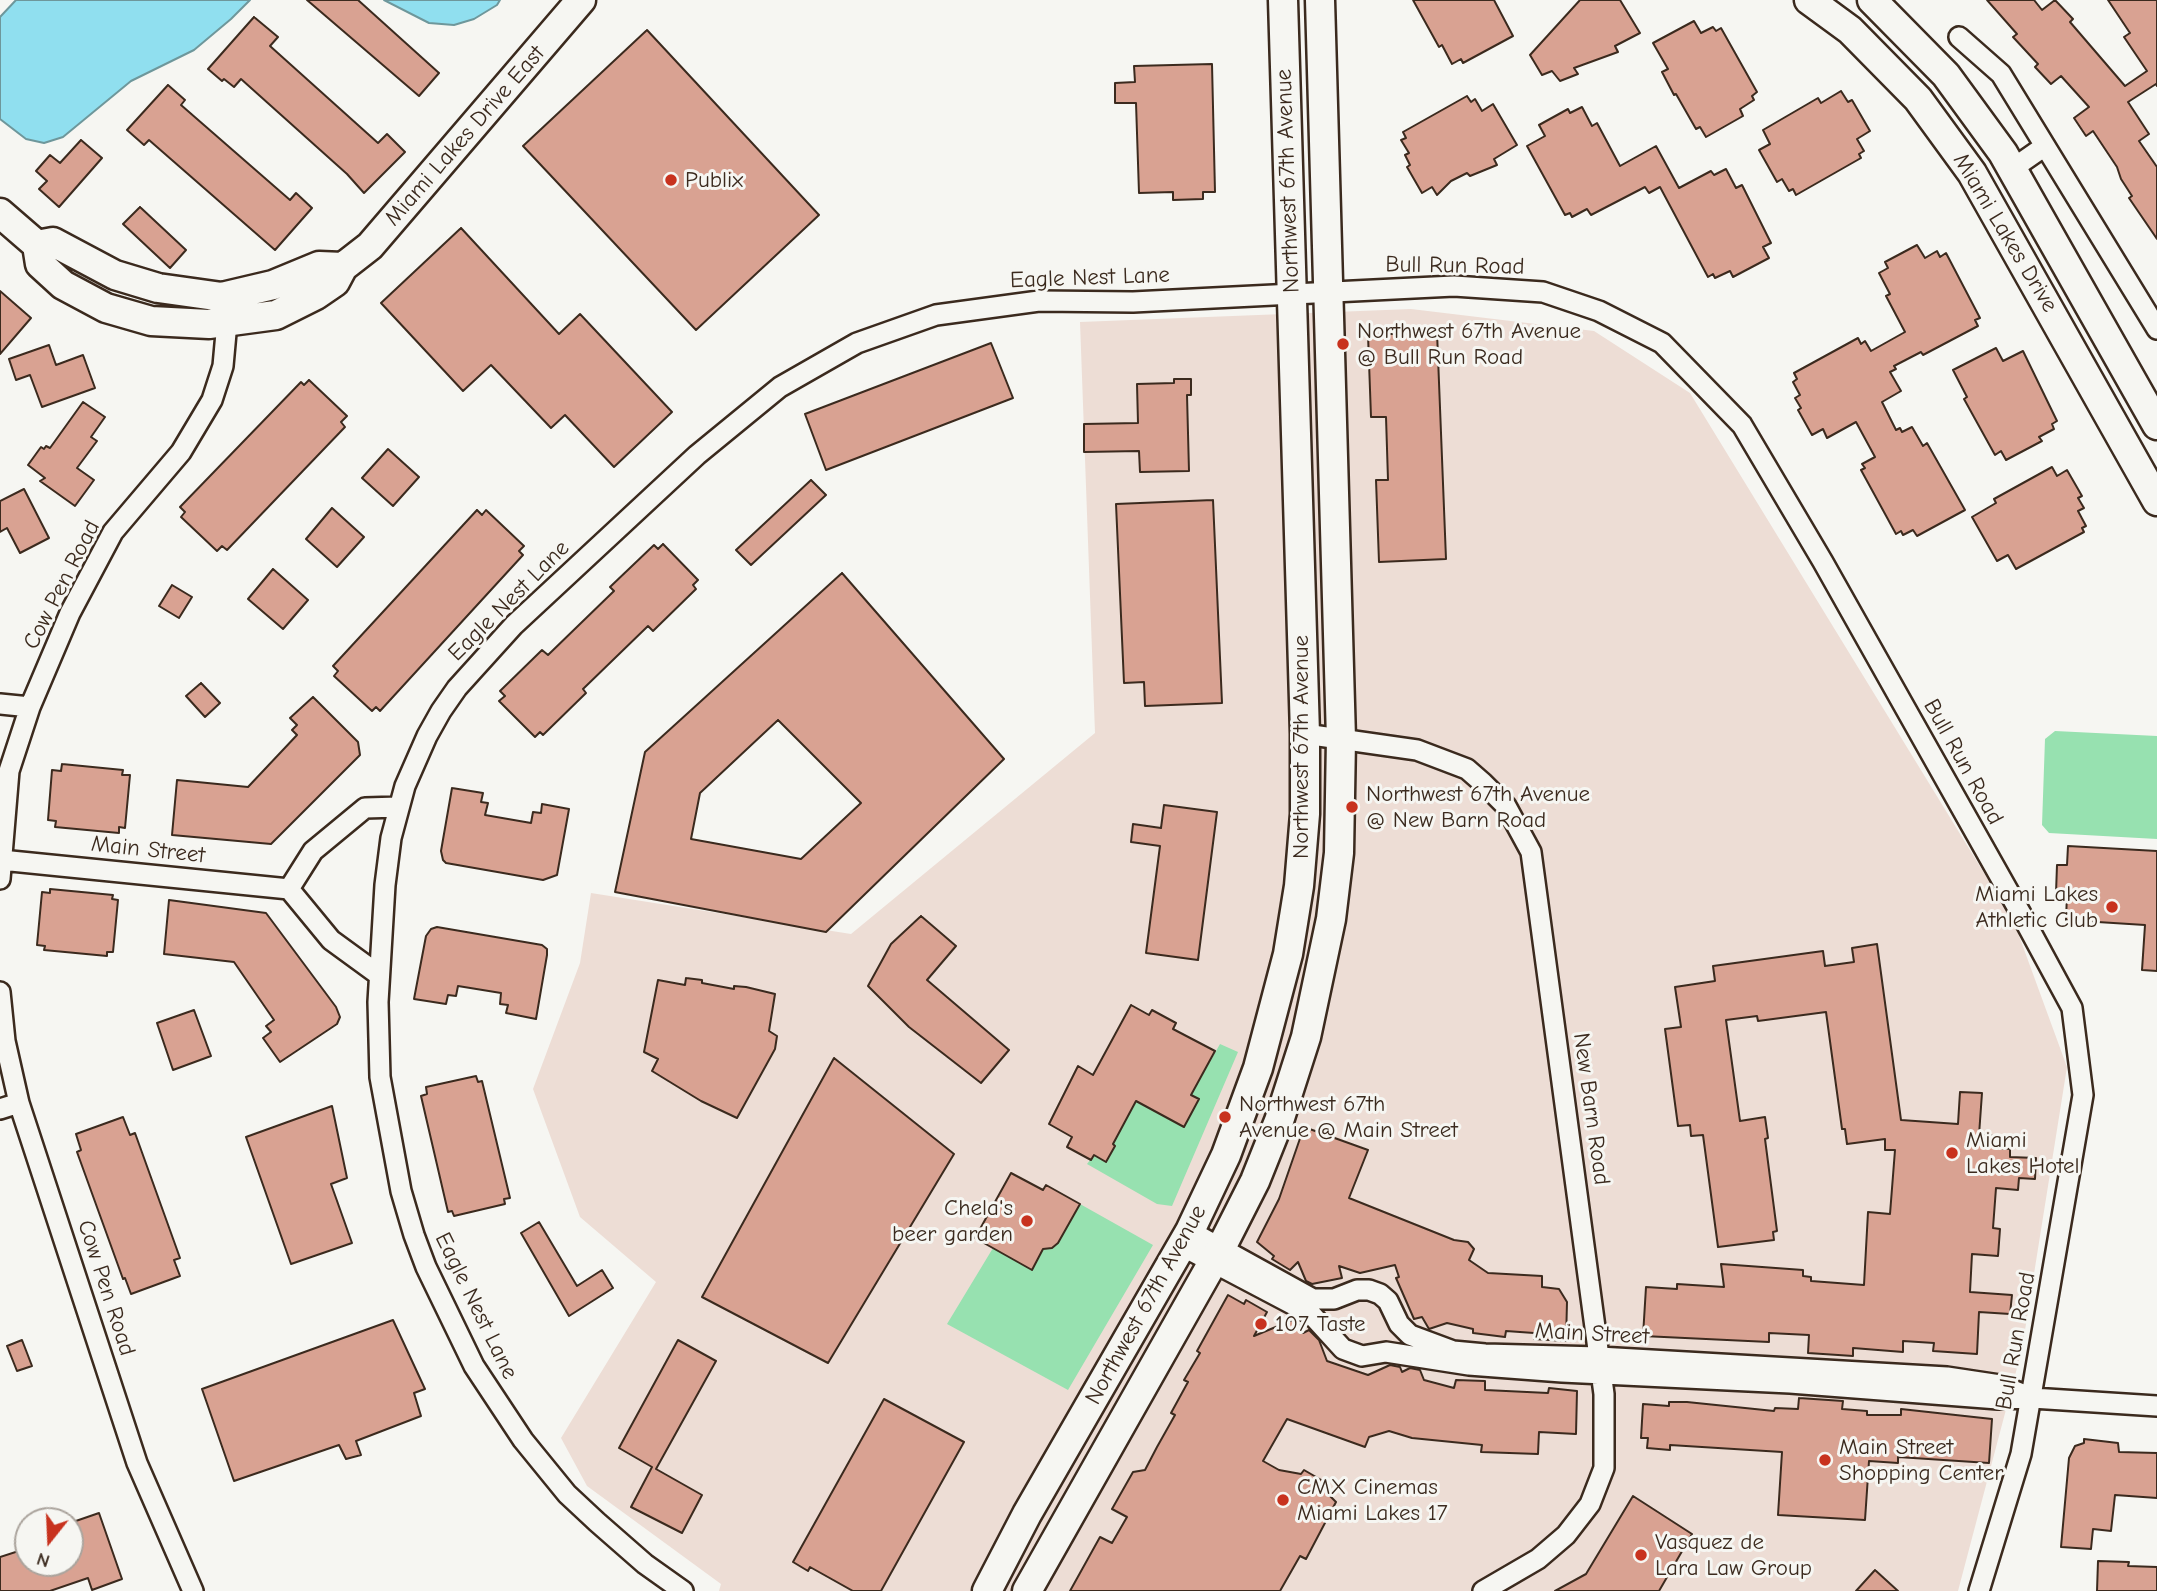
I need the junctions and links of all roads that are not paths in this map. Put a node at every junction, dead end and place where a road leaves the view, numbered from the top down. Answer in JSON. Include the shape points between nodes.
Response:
{"nodes":[{"id":1,"x":581,"y":0,"type":"edge"},
{"id":2,"x":1283,"y":0,"type":"edge"},
{"id":3,"x":1320,"y":0,"type":"edge"},
{"id":4,"x":1809,"y":0,"type":"edge"},
{"id":5,"x":1874,"y":1,"type":"edge"},
{"id":6,"x":1959,"y":37,"type":"dead end"},
{"id":7,"x":2045,"y":146,"type":"junction"},
{"id":8,"x":2012,"y":169,"type":"junction"},
{"id":9,"x":0,"y":213,"type":"edge"},
{"id":10,"x":1327,"y":292,"type":"junction"},
{"id":11,"x":1292,"y":293,"type":"junction"},
{"id":12,"x":224,"y":310,"type":"junction"},
{"id":13,"x":2157,"y":329,"type":"edge"},
{"id":14,"x":2157,"y":425,"type":"edge"},
{"id":15,"x":2157,"y":501,"type":"edge"},
{"id":16,"x":0,"y":704,"type":"edge"},
{"id":17,"x":30,"y":707,"type":"junction"},
{"id":18,"x":1305,"y":734,"type":"junction"},
{"id":19,"x":1341,"y":739,"type":"junction"},
{"id":20,"x":399,"y":807,"type":"junction"},
{"id":21,"x":1,"y":870,"type":"edge"},
{"id":22,"x":289,"y":889,"type":"junction"},
{"id":23,"x":379,"y":975,"type":"junction"},
{"id":24,"x":0,"y":992,"type":"edge"},
{"id":25,"x":9,"y":1106,"type":"edge"},
{"id":26,"x":1186,"y":1239,"type":"junction"},
{"id":27,"x":1216,"y":1256,"type":"junction"},
{"id":28,"x":1600,"y":1365,"type":"junction"},
{"id":29,"x":2032,"y":1398,"type":"junction"},
{"id":30,"x":2157,"y":1406,"type":"edge"},
{"id":31,"x":193,"y":1591,"type":"edge"},
{"id":32,"x":683,"y":1591,"type":"edge"},
{"id":33,"x":987,"y":1591,"type":"edge"},
{"id":34,"x":1027,"y":1591,"type":"edge"},
{"id":35,"x":1483,"y":1591,"type":"edge"},
{"id":36,"x":1979,"y":1591,"type":"edge"}],
"edges":[{"from":1,"to":12,"type":"main road","name":"Miami Lakes Drive East","via":[[370,246],[343,267],[319,266]]},
{"from":2,"to":11,"type":"main road","name":"Northwest 67th Avenue"},
{"from":3,"to":10,"type":"main road","name":"Northwest 67th Avenue"},
{"from":4,"to":15,"type":"main road","name":"Miami Lakes Drive","via":[[1850,30],[1918,99],[1972,173]]},
{"from":5,"to":8,"type":"main road","name":"Miami Lakes Drive","via":[[1947,75]]},
{"from":6,"to":7,"type":"street","via":[[2001,74]]},
{"from":7,"to":8,"type":"street"},
{"from":7,"to":13,"type":"street"},
{"from":8,"to":14,"type":"main road","name":"Miami Lakes Drive"},
{"from":9,"to":12,"type":"main road","name":"Miami Lakes Drive East","via":[[37,245],[40,264],[63,285],[106,308],[151,321],[209,324]]},
{"from":10,"to":11,"type":"street","name":"Eagle Nest Lane"},
{"from":10,"to":19,"type":"main road","name":"Northwest 67th Avenue"},
{"from":10,"to":29,"type":"street","name":"Bull Run Road","via":[[1454,286],[1543,292],[1599,311],[1662,343],[1742,425],[2072,1008],[2082,1095]]},
{"from":11,"to":18,"type":"main road","name":"Northwest 67th Avenue"},
{"from":11,"to":20,"type":"street","name":"Eagle Nest Lane","via":[[1133,302],[1039,301],[936,315],[858,342],[780,387],[697,455],[514,625],[441,711],[413,764]]},
{"from":12,"to":17,"type":"street","name":"Cow Pen Road","via":[[223,366],[212,400],[181,452],[113,533],[70,612]]},
{"from":16,"to":17,"type":"street"},
{"from":17,"to":21,"type":"street","name":"Cow Pen Road","via":[[9,771]]},
{"from":18,"to":19,"type":"street","name":"New Barn Road"},
{"from":18,"to":26,"type":"main road","name":"Northwest 67th Avenue","via":[[1305,814],[1288,954],[1246,1106]]},
{"from":19,"to":27,"type":"main road","name":"Northwest 67th Avenue","via":[[1339,853],[1329,931],[1306,1037],[1255,1181]]},
{"from":19,"to":28,"type":"street","name":"New Barn Road","via":[[1417,750],[1467,769],[1506,806],[1531,852]]},
{"from":20,"to":22,"type":"street","via":[[365,808],[313,851]]},
{"from":20,"to":23,"type":"street","name":"Eagle Nest Lane","via":[[385,885]]},
{"from":21,"to":22,"type":"street","name":"Main Street"},
{"from":22,"to":23,"type":"street","via":[[331,940]]},
{"from":23,"to":32,"type":"street","name":"Eagle Nest Lane","via":[[380,1077],[401,1191],[426,1266],[474,1366],[523,1440],[567,1494],[622,1545]]},
{"from":24,"to":25,"type":"street","name":"Cow Pen Road"},
{"from":25,"to":31,"type":"street","name":"Cow Pen Road","via":[[137,1463]]},
{"from":26,"to":27,"type":"street","name":"Main Street"},
{"from":26,"to":33,"type":"main road","name":"Northwest 67th Avenue"},
{"from":27,"to":28,"type":"street","name":"Main Street","via":[[1311,1314],[1352,1354],[1386,1352],[1469,1365]]},
{"from":27,"to":28,"type":"street","name":"Main Street","via":[[1313,1299],[1334,1299],[1357,1290],[1380,1294],[1410,1335],[1452,1351]]},
{"from":27,"to":34,"type":"main road","name":"Northwest 67th Avenue"},
{"from":28,"to":29,"type":"street","name":"Main Street","via":[[1947,1377],[2000,1385]]},
{"from":28,"to":35,"type":"street","name":"New Barn Road","via":[[1604,1468],[1590,1504],[1566,1535],[1538,1559]]},
{"from":29,"to":30,"type":"street","name":"Main Street"},
{"from":29,"to":36,"type":"street","name":"Bull Run Road","via":[[2021,1454]]}]}
